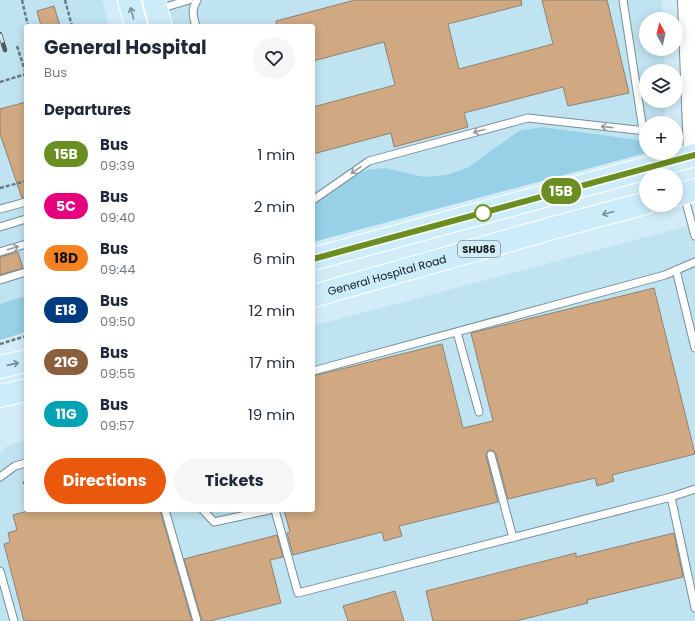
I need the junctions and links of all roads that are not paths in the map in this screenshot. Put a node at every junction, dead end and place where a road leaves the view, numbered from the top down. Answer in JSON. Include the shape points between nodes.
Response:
{"nodes":[{"id":1,"x":129,"y":0,"type":"edge"},
{"id":2,"x":189,"y":0,"type":"edge"},
{"id":3,"x":197,"y":0,"type":"edge"},
{"id":4,"x":623,"y":0,"type":"edge"},
{"id":5,"x":688,"y":0,"type":"edge"},
{"id":6,"x":157,"y":12,"type":"edge"},
{"id":7,"x":135,"y":24,"type":"edge"},
{"id":8,"x":195,"y":24,"type":"edge"},
{"id":9,"x":642,"y":116,"type":"edge"},
{"id":10,"x":639,"y":129,"type":"edge"},
{"id":11,"x":694,"y":155,"type":"edge"},
{"id":12,"x":683,"y":156,"type":"edge"},
{"id":13,"x":660,"y":160,"type":"edge"},
{"id":14,"x":685,"y":193,"type":"edge"},
{"id":15,"x":315,"y":199,"type":"edge"},
{"id":16,"x":24,"y":203,"type":"edge"},
{"id":17,"x":639,"y":205,"type":"edge"},
{"id":18,"x":0,"y":209,"type":"edge"},
{"id":19,"x":24,"y":221,"type":"edge"},
{"id":20,"x":0,"y":227,"type":"edge"},
{"id":21,"x":695,"y":236,"type":"edge"},
{"id":22,"x":24,"y":245,"type":"edge"},
{"id":23,"x":0,"y":252,"type":"edge"},
{"id":24,"x":315,"y":258,"type":"edge"},
{"id":25,"x":695,"y":262,"type":"edge"},
{"id":26,"x":676,"y":270,"type":"junction"},
{"id":27,"x":24,"y":273,"type":"edge"},
{"id":28,"x":0,"y":280,"type":"edge"},
{"id":29,"x":315,"y":295,"type":"edge"},
{"id":30,"x":457,"y":332,"type":"junction"},
{"id":31,"x":695,"y":348,"type":"edge"},
{"id":32,"x":24,"y":361,"type":"edge"},
{"id":33,"x":0,"y":367,"type":"edge"},
{"id":34,"x":315,"y":370,"type":"edge"},
{"id":35,"x":24,"y":390,"type":"edge"},
{"id":36,"x":0,"y":396,"type":"edge"},
{"id":37,"x":479,"y":412,"type":"dead end"},
{"id":38,"x":490,"y":455,"type":"dead end"},
{"id":39,"x":24,"y":464,"type":"edge"},
{"id":40,"x":0,"y":477,"type":"edge"},
{"id":41,"x":695,"y":490,"type":"edge"},
{"id":42,"x":670,"y":497,"type":"junction"},
{"id":43,"x":166,"y":512,"type":"edge"},
{"id":44,"x":205,"y":512,"type":"edge"},
{"id":45,"x":260,"y":512,"type":"edge"},
{"id":46,"x":276,"y":512,"type":"edge"},
{"id":47,"x":513,"y":538,"type":"junction"},
{"id":48,"x":0,"y":571,"type":"edge"},
{"id":49,"x":695,"y":608,"type":"edge"},
{"id":50,"x":14,"y":621,"type":"edge"},
{"id":51,"x":197,"y":621,"type":"edge"}],
"edges":[{"from":7,"to":1,"type":"main road","one_way":true},
{"from":2,"to":6,"type":"lane"},
{"from":3,"to":8,"type":"lane","via":[[193,15]]},
{"from":4,"to":9,"type":"lane"},
{"from":5,"to":11,"type":"main road"},
{"from":10,"to":15,"type":"lane","one_way":true,"via":[[528,118],[369,161]]},
{"from":11,"to":12,"type":"main road"},
{"from":13,"to":24,"type":"main road"},
{"from":14,"to":21,"type":"lane"},
{"from":16,"to":18,"type":"lane"},
{"from":17,"to":29,"type":"main road","name":"General Hospital Road","number":"SHU86","one_way":true},
{"from":19,"to":20,"type":"lane"},
{"from":23,"to":22,"type":"lane","one_way":true},
{"from":25,"to":26,"type":"lane"},
{"from":26,"to":30,"type":"lane"},
{"from":26,"to":31,"type":"lane"},
{"from":27,"to":28,"type":"lane"},
{"from":30,"to":34,"type":"lane"},
{"from":30,"to":37,"type":"lane"},
{"from":33,"to":32,"type":"main road","one_way":true},
{"from":35,"to":36,"type":"main road"},
{"from":38,"to":47,"type":"lane"},
{"from":39,"to":40,"type":"lane","via":[[15,466]]},
{"from":41,"to":42,"type":"lane"},
{"from":42,"to":47,"type":"lane"},
{"from":42,"to":49,"type":"lane"},
{"from":43,"to":51,"type":"lane"},
{"from":44,"to":45,"type":"lane","via":[[214,522]]},
{"from":46,"to":47,"type":"lane","via":[[298,592]]},
{"from":48,"to":50,"type":"lane"}]}
